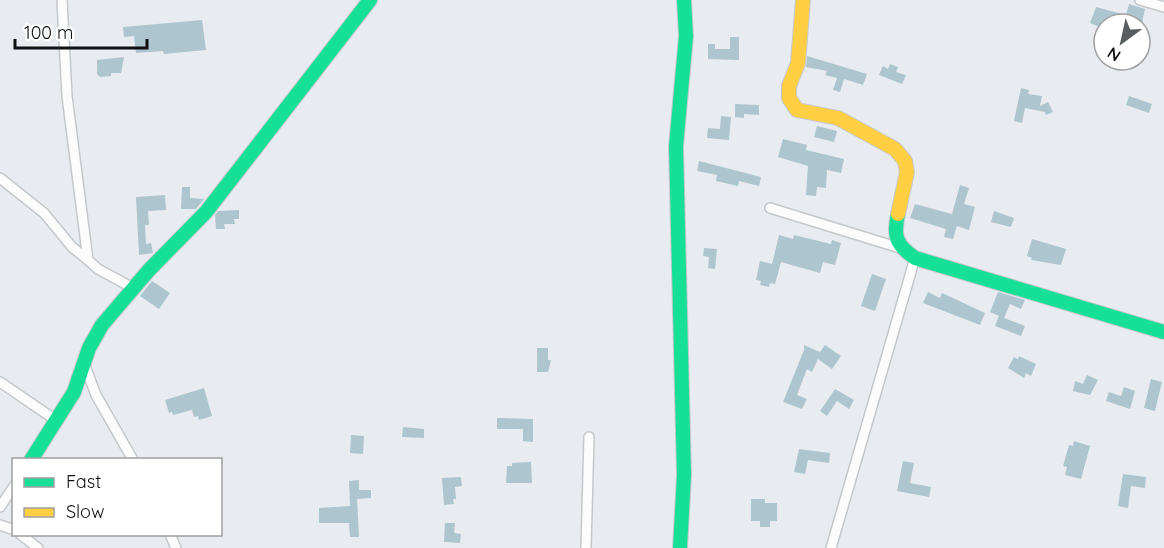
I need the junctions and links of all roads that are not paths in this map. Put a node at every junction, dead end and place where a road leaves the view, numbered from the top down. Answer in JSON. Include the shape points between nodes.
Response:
{"nodes":[{"id":1,"x":62,"y":0,"type":"edge"},
{"id":2,"x":370,"y":0,"type":"edge"},
{"id":3,"x":684,"y":0,"type":"edge"},
{"id":4,"x":803,"y":0,"type":"edge"},
{"id":5,"x":1140,"y":0,"type":"edge"},
{"id":6,"x":1164,"y":8,"type":"edge"},
{"id":7,"x":0,"y":178,"type":"edge"},
{"id":8,"x":770,"y":208,"type":"dead end"},
{"id":9,"x":900,"y":248,"type":"junction"},
{"id":10,"x":915,"y":258,"type":"junction"},
{"id":11,"x":88,"y":260,"type":"junction"},
{"id":12,"x":133,"y":288,"type":"junction"},
{"id":13,"x":1164,"y":332,"type":"edge"},
{"id":14,"x":84,"y":363,"type":"junction"},
{"id":15,"x":0,"y":382,"type":"edge"},
{"id":16,"x":57,"y":421,"type":"junction"},
{"id":17,"x":589,"y":437,"type":"dead end"},
{"id":18,"x":33,"y":458,"type":"edge"},
{"id":19,"x":132,"y":458,"type":"edge"},
{"id":20,"x":12,"y":488,"type":"edge"},
{"id":21,"x":1,"y":502,"type":"edge"},
{"id":22,"x":23,"y":536,"type":"edge"},
{"id":23,"x":38,"y":548,"type":"edge"},
{"id":24,"x":586,"y":548,"type":"edge"},
{"id":25,"x":680,"y":548,"type":"edge"},
{"id":26,"x":831,"y":548,"type":"edge"}],
"edges":[{"from":1,"to":11,"type":"street","via":[[67,96]]},
{"from":2,"to":12,"type":"street","via":[[206,213]]},
{"from":3,"to":25,"type":"street","via":[[686,36],[676,146],[684,475]]},
{"from":4,"to":9,"type":"street","via":[[798,63],[789,98],[797,110],[838,118],[895,149],[904,161],[907,172],[894,233]]},
{"from":5,"to":6,"type":"street"},
{"from":7,"to":11,"type":"street","via":[[44,213]]},
{"from":8,"to":9,"type":"street"},
{"from":9,"to":10,"type":"street"},
{"from":10,"to":13,"type":"street"},
{"from":10,"to":26,"type":"street"},
{"from":11,"to":12,"type":"street"},
{"from":12,"to":14,"type":"street","via":[[102,325]]},
{"from":14,"to":16,"type":"street","via":[[74,392]]},
{"from":14,"to":19,"type":"street","via":[[96,395]]},
{"from":15,"to":16,"type":"street"},
{"from":16,"to":18,"type":"street"},
{"from":17,"to":24,"type":"street"},
{"from":20,"to":21,"type":"street"},
{"from":22,"to":23,"type":"street"}]}
